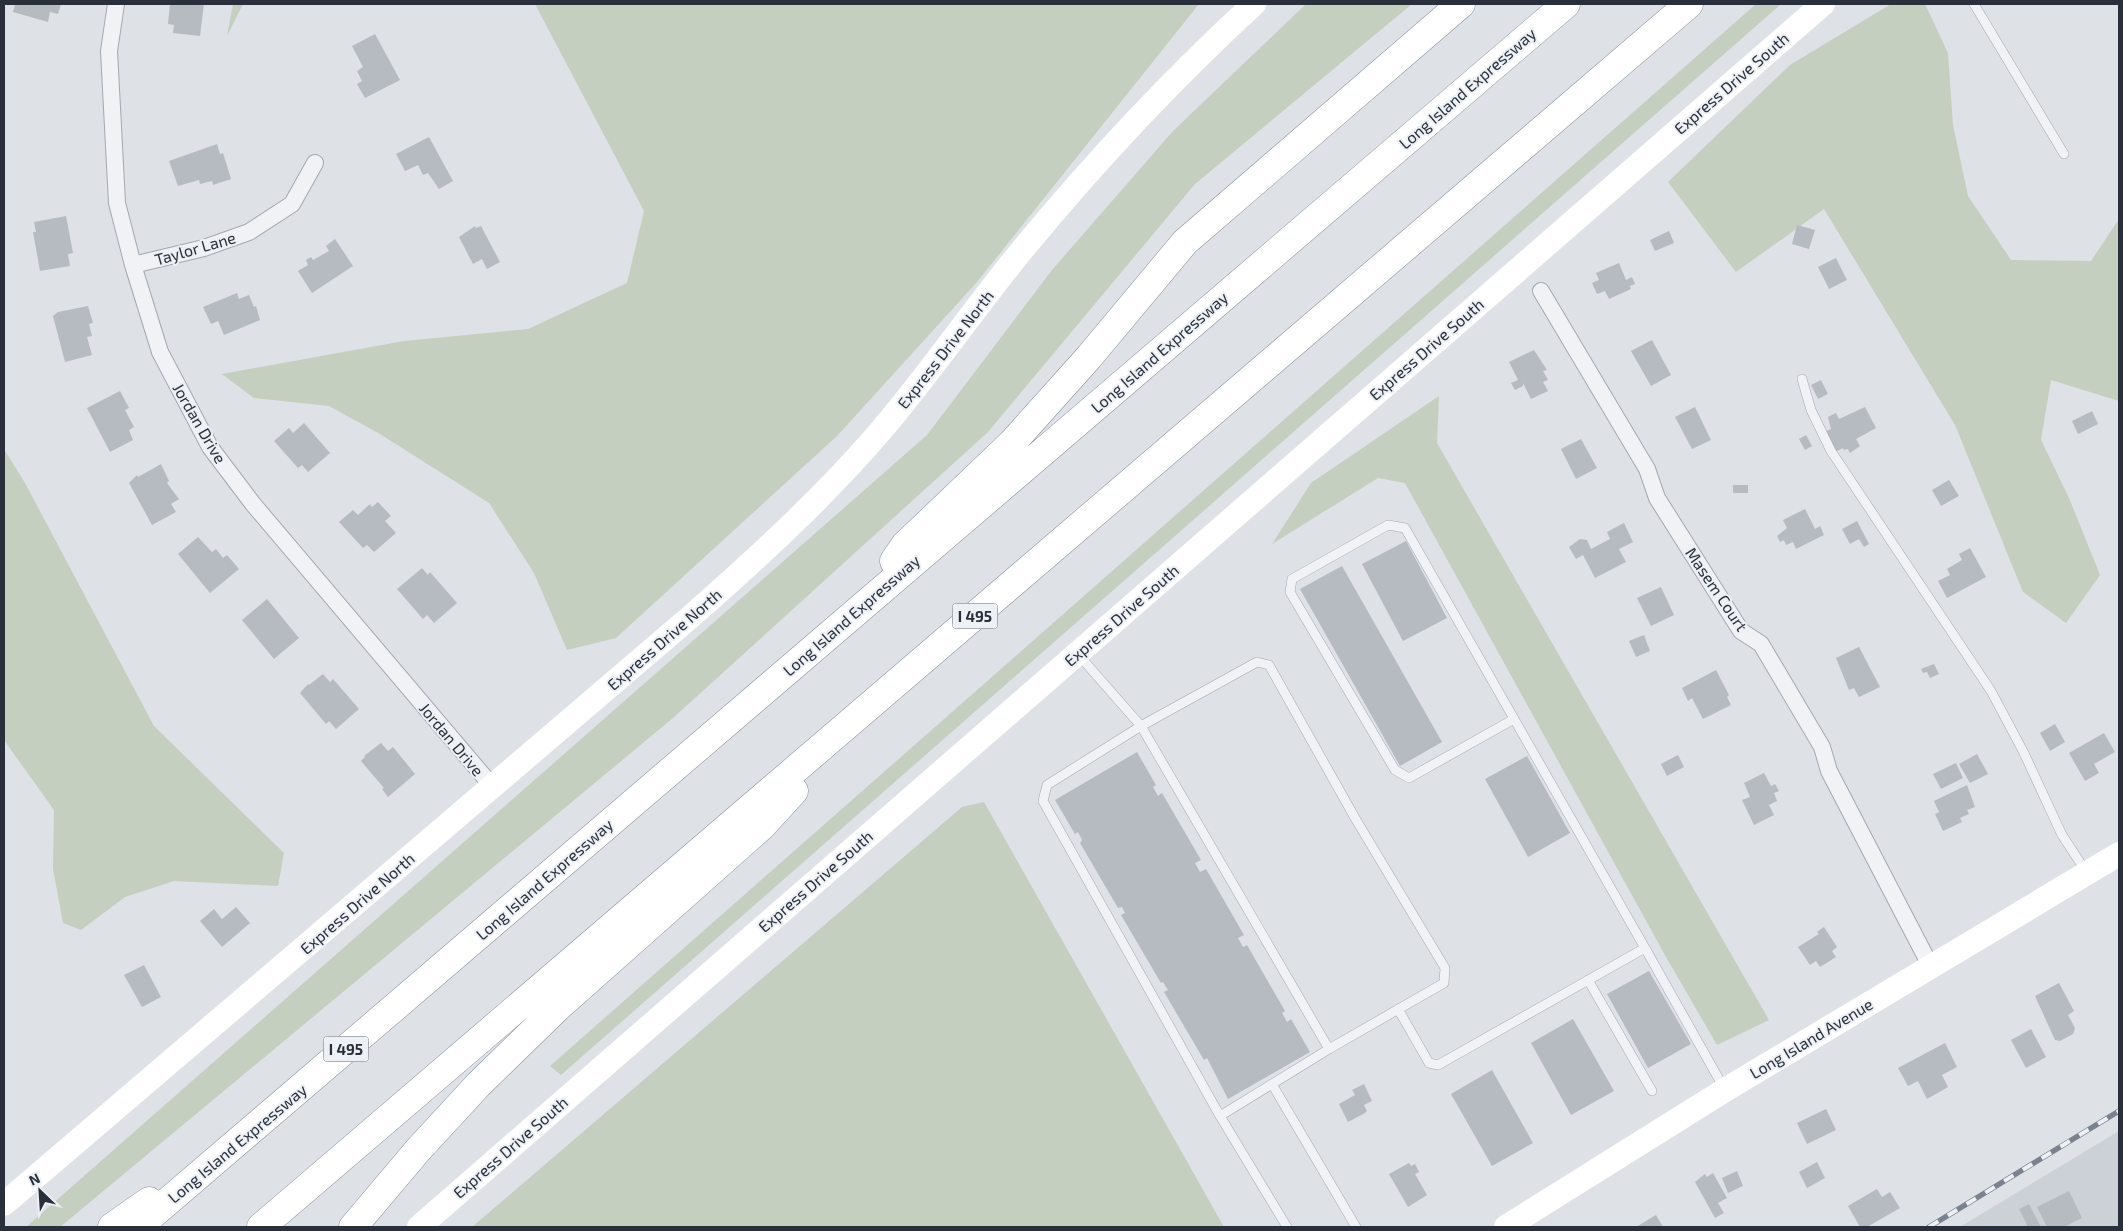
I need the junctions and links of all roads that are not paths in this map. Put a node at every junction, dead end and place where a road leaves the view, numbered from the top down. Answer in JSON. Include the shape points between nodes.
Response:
{"nodes":[{"id":1,"x":116,"y":4,"type":"edge"},
{"id":2,"x":1254,"y":4,"type":"edge"},
{"id":3,"x":1461,"y":4,"type":"edge"},
{"id":4,"x":1566,"y":4,"type":"edge"},
{"id":5,"x":1689,"y":4,"type":"edge"},
{"id":6,"x":1823,"y":4,"type":"edge"},
{"id":7,"x":1974,"y":4,"type":"edge"},
{"id":8,"x":2064,"y":154,"type":"dead end"},
{"id":9,"x":315,"y":163,"type":"dead end"},
{"id":10,"x":133,"y":265,"type":"junction"},
{"id":11,"x":1541,"y":291,"type":"dead end"},
{"id":12,"x":1802,"y":379,"type":"dead end"},
{"id":13,"x":867,"y":601,"type":"junction"},
{"id":14,"x":1077,"y":653,"type":"junction"},
{"id":15,"x":893,"y":686,"type":"junction"},
{"id":16,"x":1514,"y":719,"type":"junction"},
{"id":17,"x":1141,"y":726,"type":"junction"},
{"id":18,"x":492,"y":786,"type":"junction"},
{"id":19,"x":2119,"y":854,"type":"edge"},
{"id":20,"x":2088,"y":873,"type":"junction"},
{"id":21,"x":1645,"y":948,"type":"junction"},
{"id":22,"x":1931,"y":967,"type":"junction"},
{"id":23,"x":1588,"y":980,"type":"junction"},
{"id":24,"x":1398,"y":1009,"type":"junction"},
{"id":25,"x":1329,"y":1049,"type":"junction"},
{"id":26,"x":1272,"y":1084,"type":"junction"},
{"id":27,"x":1652,"y":1090,"type":"dead end"},
{"id":28,"x":1725,"y":1090,"type":"junction"},
{"id":29,"x":1220,"y":1116,"type":"junction"},
{"id":30,"x":261,"y":1122,"type":"junction"},
{"id":31,"x":4,"y":1204,"type":"edge"},
{"id":32,"x":112,"y":1227,"type":"edge"},
{"id":33,"x":138,"y":1227,"type":"edge"},
{"id":34,"x":261,"y":1227,"type":"edge"},
{"id":35,"x":353,"y":1227,"type":"edge"},
{"id":36,"x":418,"y":1227,"type":"edge"},
{"id":37,"x":1287,"y":1227,"type":"edge"},
{"id":38,"x":1356,"y":1227,"type":"edge"},
{"id":39,"x":1506,"y":1227,"type":"edge"}],
"edges":[{"from":1,"to":10,"type":"street","name":"Jordan Drive","via":[[109,51],[116,203]]},
{"from":2,"to":18,"type":"main road","name":"Express Drive North","via":[[1147,108],[1017,256],[877,435],[786,530],[688,619]]},
{"from":3,"to":13,"type":"highway","via":[[1185,242],[1012,443],[905,545]]},
{"from":4,"to":13,"type":"highway","name":"Long Island Expressway","number":"I 495"},
{"from":5,"to":15,"type":"highway","number":"I 495"},
{"from":6,"to":14,"type":"main road","name":"Express Drive South"},
{"from":7,"to":8,"type":"lane"},
{"from":9,"to":10,"type":"street","name":"Taylor Lane","via":[[292,204],[249,232],[204,248]]},
{"from":10,"to":18,"type":"street","name":"Jordan Drive","via":[[160,352],[210,447],[253,504]]},
{"from":11,"to":22,"type":"street","name":"Masem Court","via":[[1647,469],[1656,498],[1741,631],[1761,644],[1822,747],[1829,771]]},
{"from":12,"to":20,"type":"lane","via":[[1811,410],[1831,451],[1991,691],[2062,835]]},
{"from":13,"to":30,"type":"highway","name":"Long Island Expressway","number":"I 495"},
{"from":14,"to":17,"type":"lane"},
{"from":14,"to":36,"type":"main road","name":"Express Drive South"},
{"from":15,"to":34,"type":"highway","number":"I 495"},
{"from":15,"to":35,"type":"highway","via":[[762,826],[557,1008],[478,1085]]},
{"from":16,"to":16,"type":"lane","via":[[1404,528],[1388,525],[1292,579],[1290,592],[1395,770],[1409,778]]},
{"from":16,"to":21,"type":"lane"},
{"from":17,"to":24,"type":"lane","via":[[1257,662],[1269,664],[1355,818],[1445,968],[1444,983]]},
{"from":17,"to":25,"type":"lane"},
{"from":17,"to":29,"type":"lane","via":[[1047,785],[1043,801]]},
{"from":18,"to":31,"type":"main road","name":"Express Drive North"},
{"from":19,"to":20,"type":"main road","name":"Long Island Avenue"},
{"from":20,"to":22,"type":"main road","name":"Long Island Avenue"},
{"from":21,"to":23,"type":"lane"},
{"from":21,"to":28,"type":"lane"},
{"from":22,"to":28,"type":"main road","name":"Long Island Avenue"},
{"from":23,"to":24,"type":"lane","via":[[1438,1066],[1429,1063]]},
{"from":23,"to":27,"type":"lane"},
{"from":24,"to":25,"type":"lane"},
{"from":25,"to":26,"type":"lane"},
{"from":26,"to":29,"type":"lane"},
{"from":26,"to":38,"type":"lane"},
{"from":28,"to":39,"type":"main road","name":"Long Island Avenue"},
{"from":29,"to":37,"type":"lane"},
{"from":30,"to":32,"type":"highway"},
{"from":30,"to":33,"type":"highway","name":"Long Island Expressway","number":"I 495"}]}
